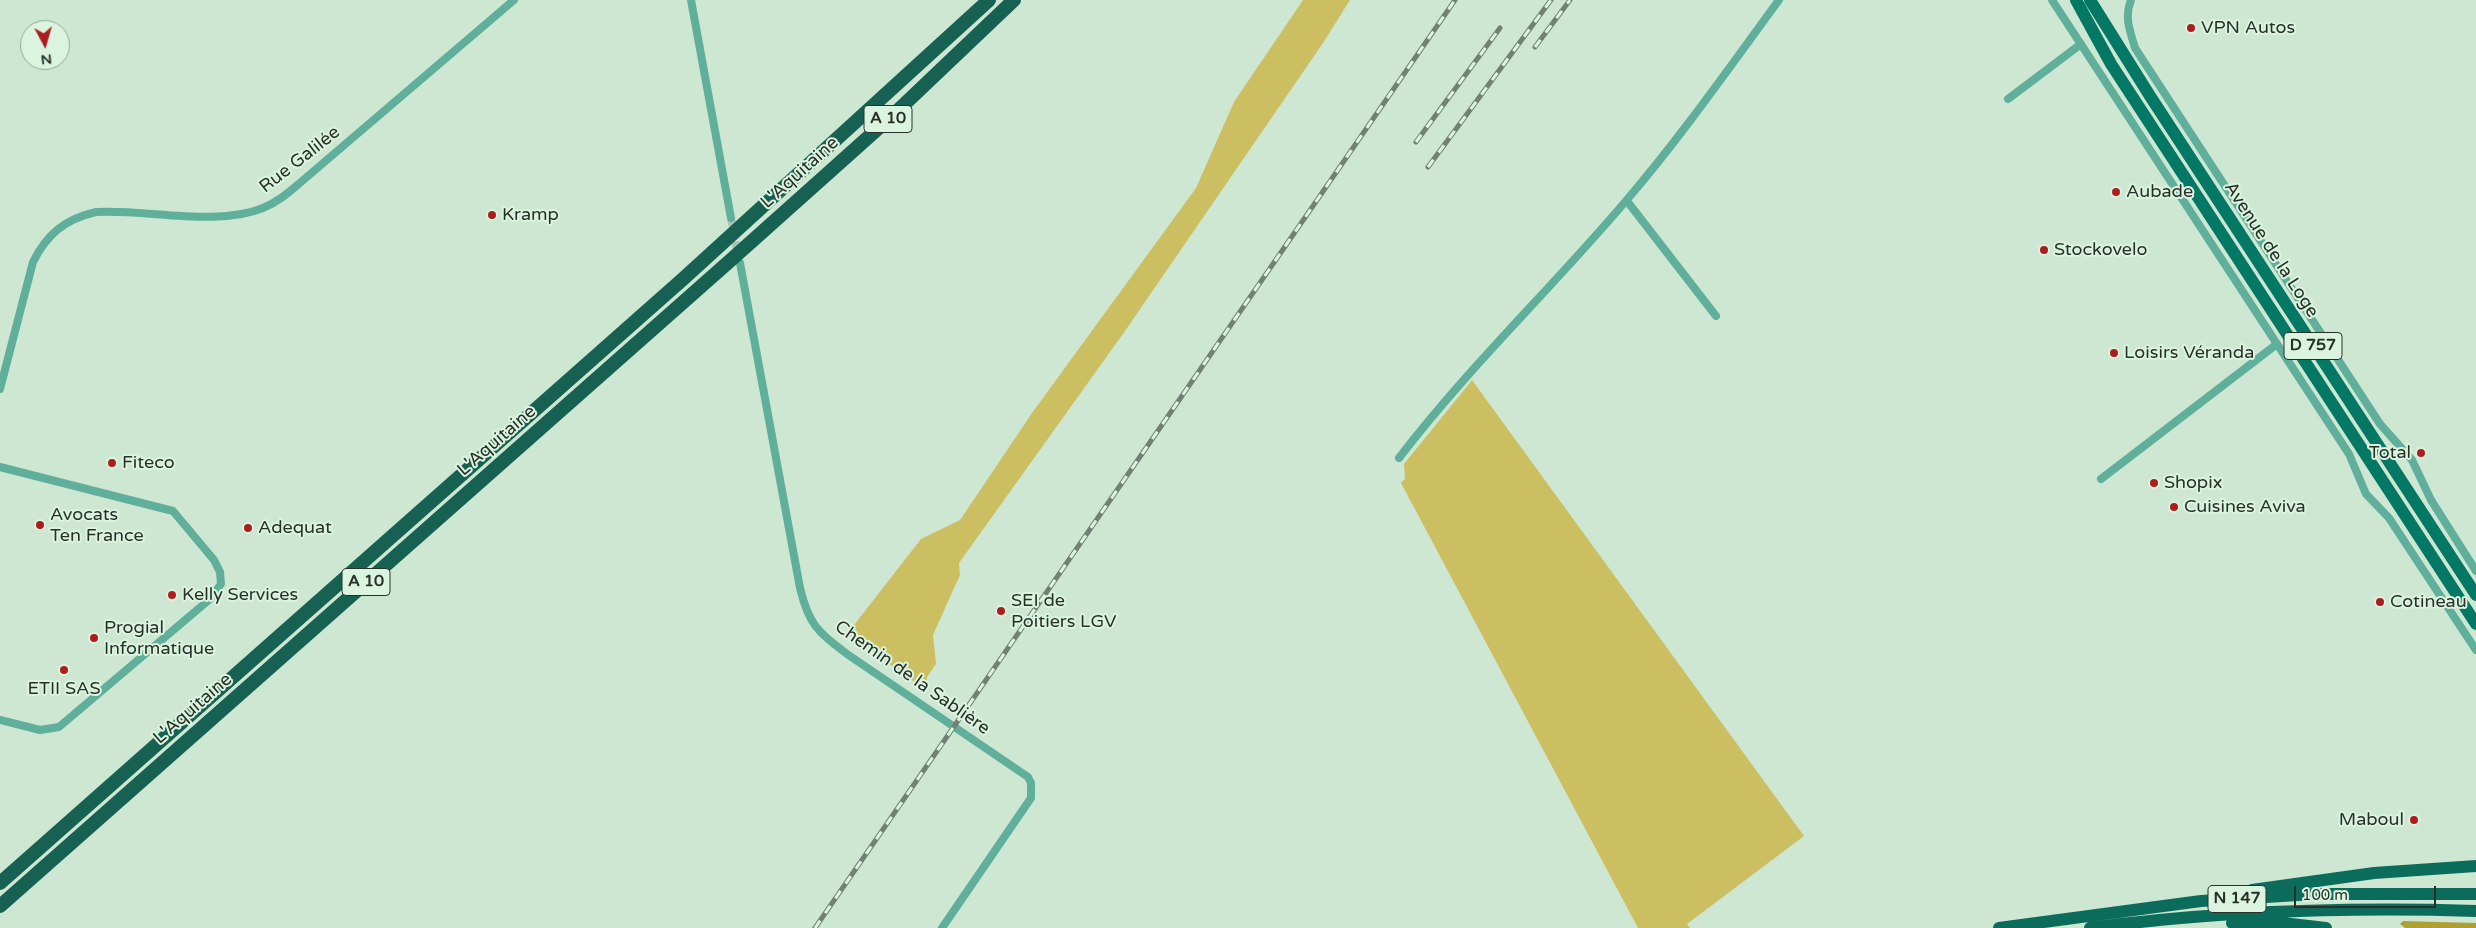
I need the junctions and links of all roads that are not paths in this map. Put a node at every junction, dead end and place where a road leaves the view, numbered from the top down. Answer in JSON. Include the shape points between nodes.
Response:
{"nodes":[{"id":1,"x":514,"y":0,"type":"edge"},
{"id":2,"x":691,"y":0,"type":"edge"},
{"id":3,"x":989,"y":0,"type":"edge"},
{"id":4,"x":1014,"y":0,"type":"edge"},
{"id":5,"x":1780,"y":0,"type":"edge"},
{"id":6,"x":2052,"y":0,"type":"edge"},
{"id":7,"x":2076,"y":0,"type":"edge"},
{"id":8,"x":2090,"y":0,"type":"edge"},
{"id":9,"x":2131,"y":0,"type":"edge"},
{"id":10,"x":2081,"y":44,"type":"junction"},
{"id":11,"x":2008,"y":99,"type":"dead end"},
{"id":12,"x":1627,"y":201,"type":"junction"},
{"id":13,"x":732,"y":218,"type":"tunnel mouth"},
{"id":14,"x":740,"y":263,"type":"tunnel mouth"},
{"id":15,"x":1716,"y":316,"type":"dead end"},
{"id":16,"x":2277,"y":344,"type":"junction"},
{"id":17,"x":0,"y":389,"type":"edge"},
{"id":18,"x":1399,"y":458,"type":"dead end"},
{"id":19,"x":0,"y":467,"type":"edge"},
{"id":20,"x":2101,"y":479,"type":"dead end"},
{"id":21,"x":2476,"y":570,"type":"edge"},
{"id":22,"x":2476,"y":595,"type":"edge"},
{"id":23,"x":2476,"y":624,"type":"edge"},
{"id":24,"x":2476,"y":650,"type":"edge"},
{"id":25,"x":0,"y":720,"type":"edge"},
{"id":26,"x":2476,"y":866,"type":"edge"},
{"id":27,"x":0,"y":883,"type":"edge"},
{"id":28,"x":2476,"y":894,"type":"edge"},
{"id":29,"x":2201,"y":901,"type":"junction"},
{"id":30,"x":0,"y":906,"type":"edge"},
{"id":31,"x":2476,"y":911,"type":"edge"},
{"id":32,"x":2170,"y":919,"type":"junction"},
{"id":33,"x":942,"y":928,"type":"edge"},
{"id":34,"x":1999,"y":928,"type":"edge"},
{"id":35,"x":2090,"y":928,"type":"edge"},
{"id":36,"x":2326,"y":928,"type":"edge"}],
"edges":[{"from":1,"to":17,"type":"street","name":"Rue Galilée","via":[[280,199],[263,208],[228,216],[96,212],[67,222],[54,231],[39,250],[23,296]]},
{"from":2,"to":13,"type":"street"},
{"from":3,"to":27,"type":"highway","name":"L'Aquitaine","number":"A 10","via":[[689,273]]},
{"from":4,"to":30,"type":"highway","name":"L'Aquitaine","number":"A 10","via":[[892,116],[732,259]]},
{"from":5,"to":12,"type":"street"},
{"from":6,"to":10,"type":"street"},
{"from":7,"to":23,"type":"main road","name":"Avenue de la Loge","number":"D 757","via":[[2092,33]]},
{"from":8,"to":22,"type":"main road","name":"Avenue de la Loge","number":"D 757"},
{"from":9,"to":21,"type":"street","via":[[2127,10],[2128,27],[2135,48],[2380,424],[2412,460],[2430,500]]},
{"from":10,"to":11,"type":"street"},
{"from":10,"to":16,"type":"street"},
{"from":12,"to":15,"type":"street"},
{"from":12,"to":18,"type":"street","via":[[1462,381]]},
{"from":14,"to":33,"type":"street","name":"Chemin de la Sablière","via":[[804,607],[810,621],[820,633],[1028,777],[1031,798]]},
{"from":16,"to":20,"type":"street"},
{"from":16,"to":24,"type":"street","via":[[2349,454],[2366,494],[2389,518]]},
{"from":19,"to":25,"type":"street","via":[[173,511],[214,560],[221,584],[210,599],[58,726],[40,730]]},
{"from":26,"to":29,"type":"highway","via":[[2374,873],[2211,895]]},
{"from":28,"to":29,"type":"highway","number":"N 147","via":[[2315,894]]},
{"from":29,"to":34,"type":"highway","number":"N 147"},
{"from":31,"to":32,"type":"highway","number":"N 147","via":[[2319,910]]},
{"from":32,"to":35,"type":"highway","number":"N 147"},
{"from":32,"to":36,"type":"highway","number":"N 147","via":[[2182,924],[2274,922]]}]}
